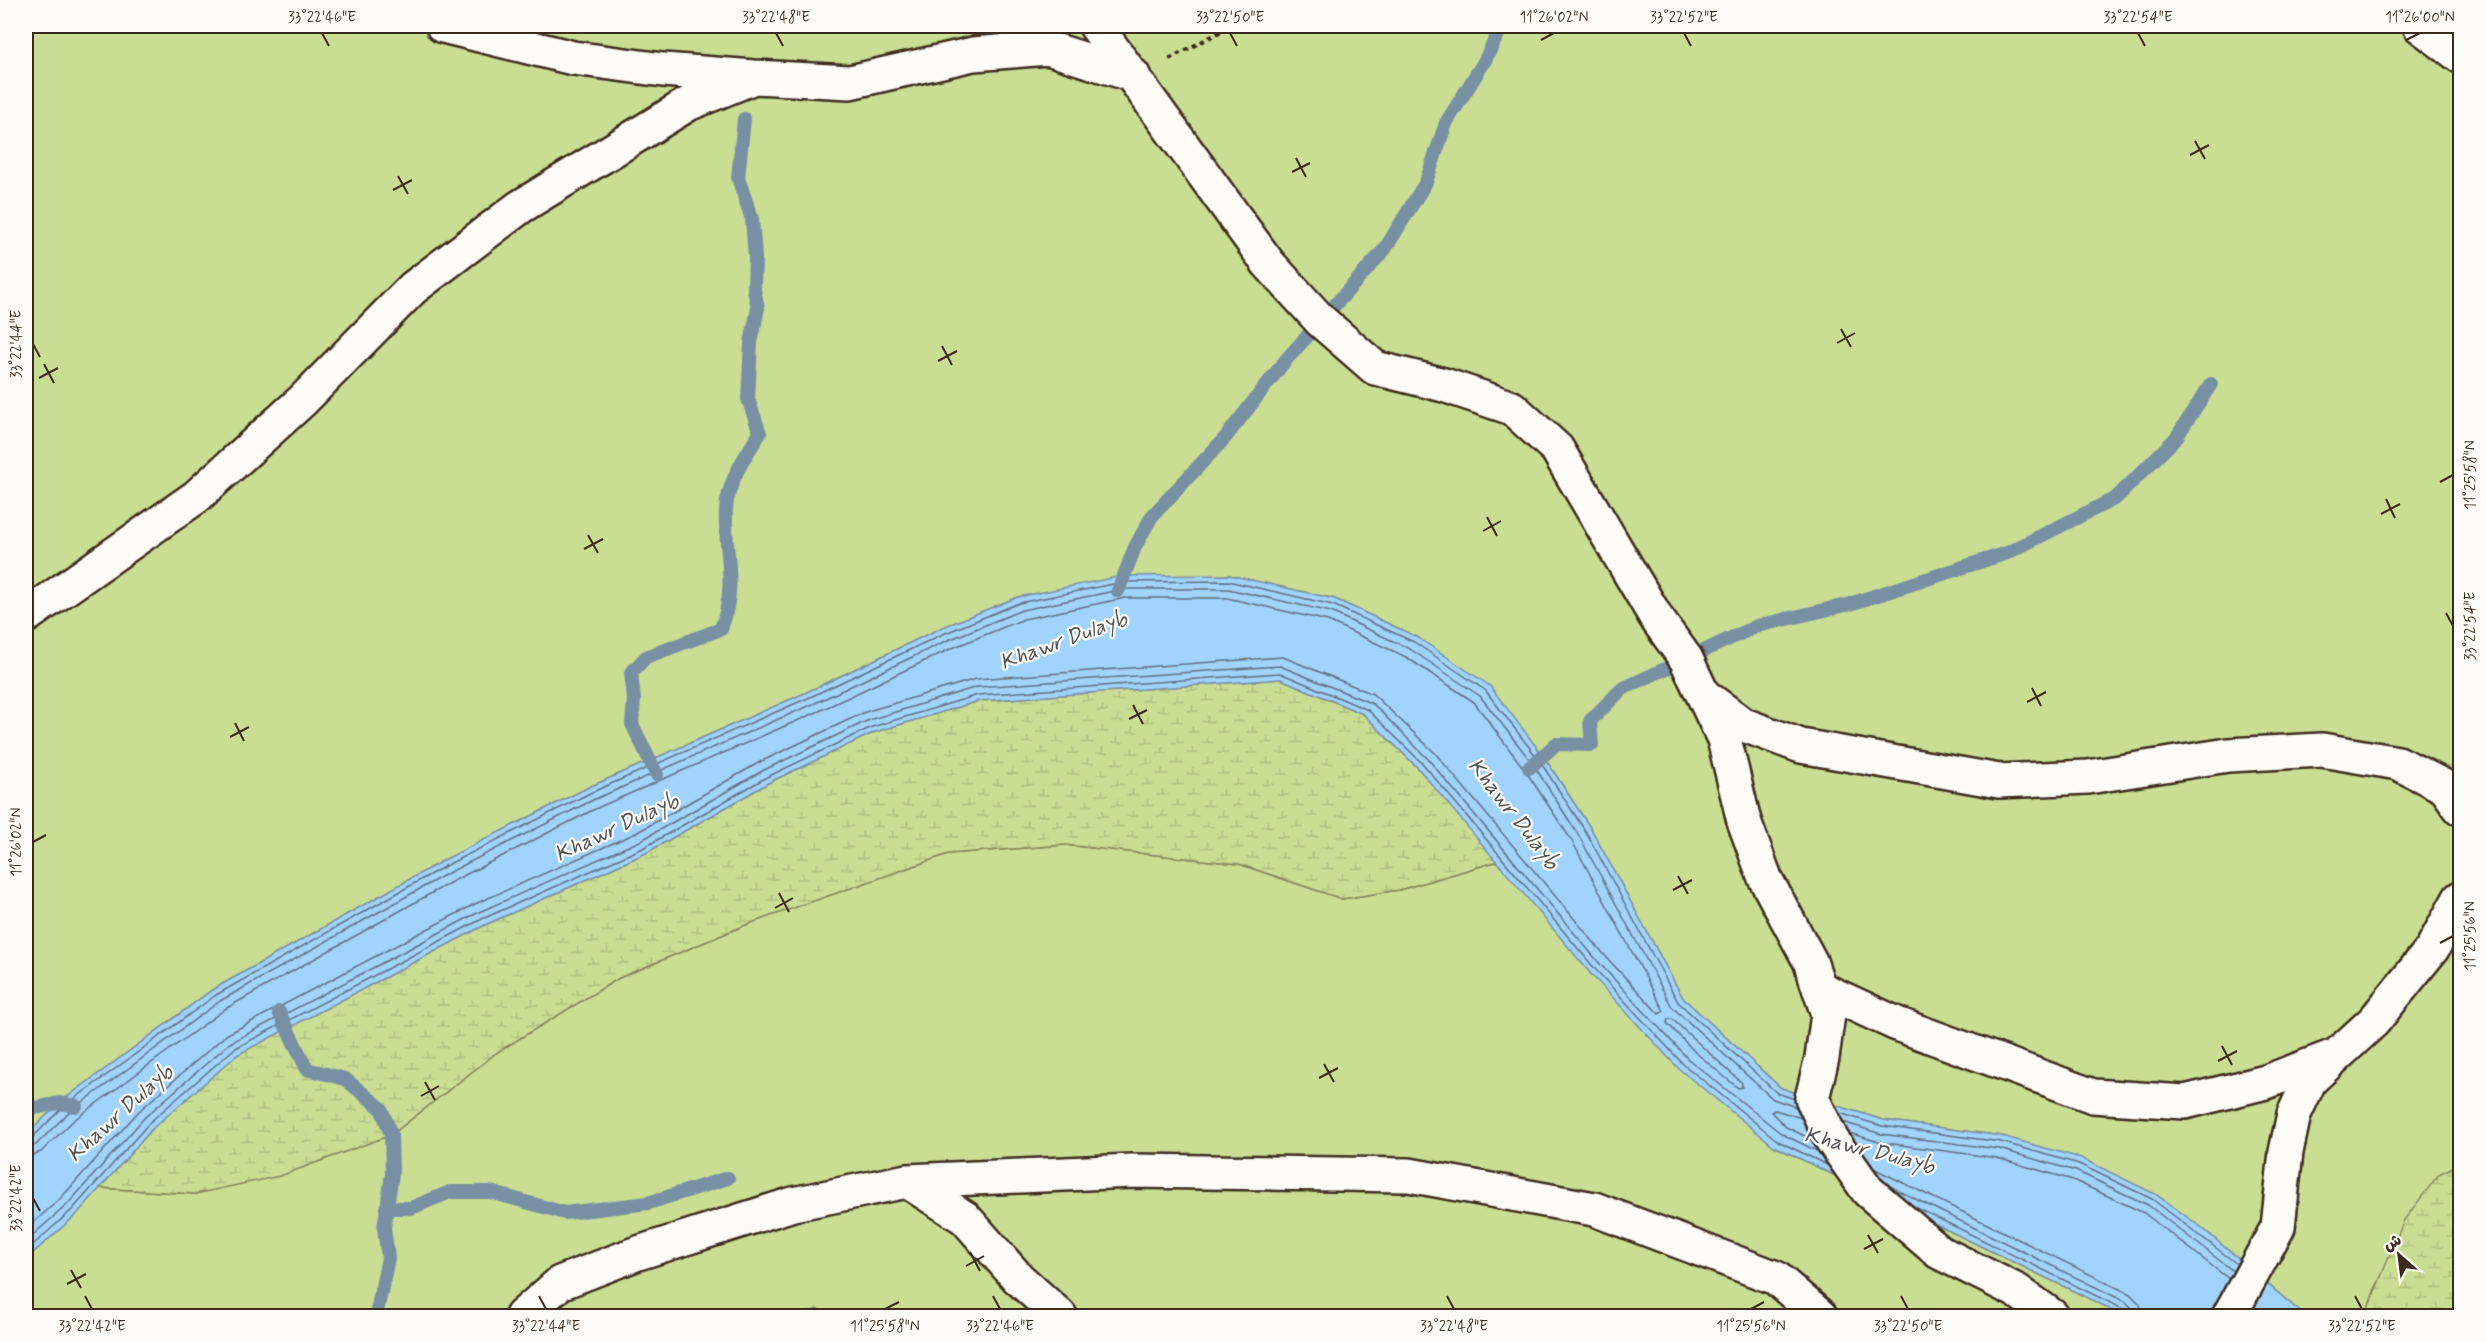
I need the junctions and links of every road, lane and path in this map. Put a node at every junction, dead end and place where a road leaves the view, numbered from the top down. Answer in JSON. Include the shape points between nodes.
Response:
{"nodes":[{"id":1,"x":443,"y":26,"type":"edge"},
{"id":2,"x":1096,"y":26,"type":"edge"},
{"id":3,"x":1231,"y":26,"type":"edge"},
{"id":4,"x":2420,"y":26,"type":"edge"},
{"id":5,"x":2460,"y":56,"type":"edge"},
{"id":6,"x":1133,"y":75,"type":"junction"},
{"id":7,"x":754,"y":77,"type":"junction"},
{"id":8,"x":26,"y":616,"type":"edge"},
{"id":9,"x":1702,"y":694,"type":"junction"},
{"id":10,"x":2460,"y":808,"type":"edge"},
{"id":11,"x":2460,"y":898,"type":"edge"},
{"id":12,"x":1819,"y":988,"type":"junction"},
{"id":13,"x":2337,"y":1055,"type":"junction"},
{"id":14,"x":907,"y":1181,"type":"junction"},
{"id":15,"x":522,"y":1317,"type":"edge"},
{"id":16,"x":1060,"y":1317,"type":"edge"},
{"id":17,"x":1820,"y":1317,"type":"edge"},
{"id":18,"x":2052,"y":1317,"type":"edge"},
{"id":19,"x":2229,"y":1317,"type":"edge"}],
"edges":[{"from":1,"to":7,"type":"street","via":[[573,58]]},
{"from":2,"to":6,"type":"street"},
{"from":3,"to":6,"type":"path"},
{"from":4,"to":5,"type":"street"},
{"from":6,"to":7,"type":"street","via":[[1048,48],[973,54],[850,82]]},
{"from":6,"to":9,"type":"street","via":[[1268,263],[1321,321],[1375,369],[1444,385],[1512,408],[1557,449],[1657,619],[1686,659]]},
{"from":7,"to":8,"type":"street","via":[[688,104],[520,207],[413,288],[303,400],[196,497]]},
{"from":9,"to":10,"type":"street","via":[[1744,725],[1801,746],[1999,781],[2088,777],[2228,755],[2322,750],[2398,763],[2445,787]]},
{"from":9,"to":12,"type":"street","via":[[1724,739],[1744,820],[1765,878],[1810,961]]},
{"from":11,"to":13,"type":"street","via":[[2432,949],[2374,1021]]},
{"from":12,"to":13,"type":"street","via":[[1898,1024],[2092,1096],[2185,1102],[2266,1082]]},
{"from":12,"to":18,"type":"street","via":[[1828,1014],[1812,1098],[1832,1140],[1868,1191],[1939,1252],[2017,1291]]},
{"from":13,"to":19,"type":"street","via":[[2310,1080],[2294,1114],[2278,1227]]},
{"from":14,"to":15,"type":"street","via":[[793,1204],[635,1254],[560,1283]]},
{"from":14,"to":16,"type":"street","via":[[965,1218],[1018,1278]]},
{"from":14,"to":17,"type":"street","via":[[1132,1171],[1409,1175],[1594,1209],[1776,1278]]}]}
